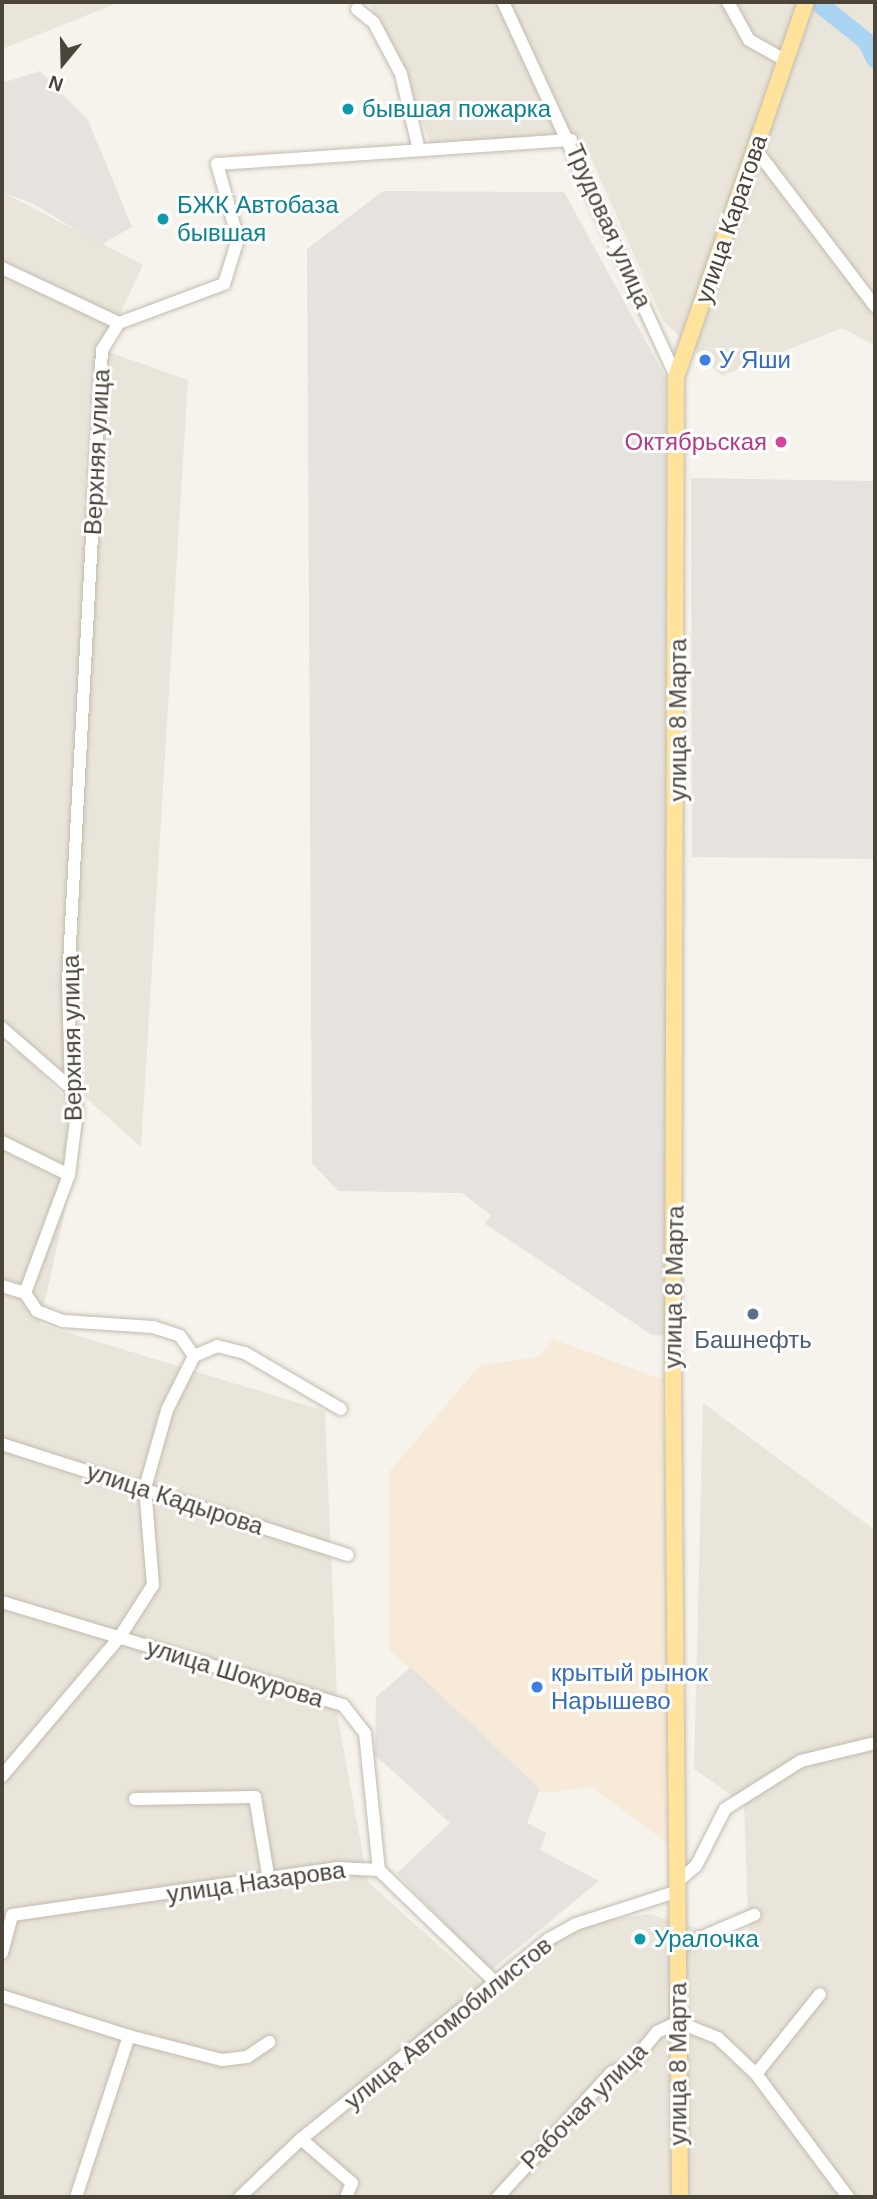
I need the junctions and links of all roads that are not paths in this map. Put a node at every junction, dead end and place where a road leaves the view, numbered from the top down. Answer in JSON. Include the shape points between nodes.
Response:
{"nodes":[{"id":1,"x":503,"y":2,"type":"edge"},
{"id":2,"x":728,"y":2,"type":"edge"},
{"id":3,"x":358,"y":9,"type":"dead end"},
{"id":4,"x":803,"y":9,"type":"edge"},
{"id":5,"x":785,"y":60,"type":"junction"},
{"id":6,"x":571,"y":140,"type":"junction"},
{"id":7,"x":419,"y":150,"type":"junction"},
{"id":8,"x":756,"y":150,"type":"junction"},
{"id":9,"x":2,"y":268,"type":"edge"},
{"id":10,"x":875,"y":306,"type":"edge"},
{"id":11,"x":119,"y":323,"type":"junction"},
{"id":12,"x":676,"y":377,"type":"junction"},
{"id":13,"x":2,"y":1028,"type":"edge"},
{"id":14,"x":71,"y":1088,"type":"junction"},
{"id":15,"x":2,"y":1142,"type":"edge"},
{"id":16,"x":69,"y":1175,"type":"junction"},
{"id":17,"x":2,"y":1286,"type":"edge"},
{"id":18,"x":25,"y":1293,"type":"junction"},
{"id":19,"x":194,"y":1356,"type":"junction"},
{"id":20,"x":341,"y":1409,"type":"dead end"},
{"id":21,"x":2,"y":1444,"type":"edge"},
{"id":22,"x":145,"y":1488,"type":"junction"},
{"id":23,"x":348,"y":1555,"type":"dead end"},
{"id":24,"x":2,"y":1601,"type":"edge"},
{"id":25,"x":119,"y":1638,"type":"junction"},
{"id":26,"x":875,"y":1743,"type":"edge"},
{"id":27,"x":7,"y":1761,"type":"edge"},
{"id":28,"x":2,"y":1776,"type":"edge"},
{"id":29,"x":135,"y":1799,"type":"dead end"},
{"id":30,"x":379,"y":1870,"type":"junction"},
{"id":31,"x":269,"y":1881,"type":"junction"},
{"id":32,"x":678,"y":1886,"type":"junction"},
{"id":33,"x":7,"y":1914,"type":"edge"},
{"id":34,"x":754,"y":1915,"type":"dead end"},
{"id":35,"x":679,"y":1947,"type":"junction"},
{"id":36,"x":2,"y":1953,"type":"edge"},
{"id":37,"x":495,"y":1982,"type":"junction"},
{"id":38,"x":820,"y":1994,"type":"dead end"},
{"id":39,"x":2,"y":1996,"type":"edge"},
{"id":40,"x":678,"y":2022,"type":"junction"},
{"id":41,"x":130,"y":2036,"type":"junction"},
{"id":42,"x":269,"y":2042,"type":"dead end"},
{"id":43,"x":756,"y":2074,"type":"junction"},
{"id":44,"x":301,"y":2139,"type":"junction"},
{"id":45,"x":76,"y":2197,"type":"edge"},
{"id":46,"x":240,"y":2197,"type":"edge"},
{"id":47,"x":346,"y":2197,"type":"edge"},
{"id":48,"x":498,"y":2197,"type":"edge"},
{"id":49,"x":680,"y":2197,"type":"edge"},
{"id":50,"x":848,"y":2197,"type":"edge"}],
"edges":[{"from":1,"to":6,"type":"street","name":"Трудовая улица"},
{"from":2,"to":5,"type":"street","via":[[749,40]]},
{"from":3,"to":7,"type":"street","via":[[374,23],[401,74]]},
{"from":4,"to":5,"type":"main road","name":"улица Каратова"},
{"from":5,"to":8,"type":"main road","name":"улица Каратова"},
{"from":6,"to":7,"type":"street"},
{"from":6,"to":12,"type":"street","name":"Трудовая улица"},
{"from":7,"to":11,"type":"street","via":[[217,163],[238,239],[223,284]]},
{"from":8,"to":10,"type":"street"},
{"from":8,"to":12,"type":"main road","name":"улица Каратова"},
{"from":9,"to":11,"type":"street"},
{"from":11,"to":14,"type":"street","name":"Верхняя улица","via":[[102,350],[68,982]]},
{"from":12,"to":32,"type":"main road","name":"улица 8 Марта"},
{"from":13,"to":14,"type":"street"},
{"from":14,"to":16,"type":"street","name":"Верхняя улица","via":[[77,1112]]},
{"from":15,"to":16,"type":"street"},
{"from":16,"to":18,"type":"street","name":"Верхняя улица"},
{"from":17,"to":18,"type":"street"},
{"from":18,"to":19,"type":"street","via":[[37,1311],[63,1321],[153,1327],[180,1336]]},
{"from":19,"to":20,"type":"street","via":[[217,1346],[245,1353]]},
{"from":19,"to":22,"type":"street","via":[[167,1410]]},
{"from":21,"to":22,"type":"street","name":"улица Кадырова"},
{"from":22,"to":23,"type":"street","name":"улица Кадырова"},
{"from":22,"to":25,"type":"street","via":[[153,1585]]},
{"from":24,"to":25,"type":"street","name":"улица Шокурова"},
{"from":25,"to":27,"type":"street"},
{"from":25,"to":30,"type":"street","name":"улица Шокурова","via":[[343,1705],[365,1733]]},
{"from":26,"to":32,"type":"street","via":[[802,1760],[725,1809],[696,1866]]},
{"from":27,"to":28,"type":"street"},
{"from":29,"to":31,"type":"street","via":[[255,1797]]},
{"from":30,"to":31,"type":"street","name":"улица Назарова","via":[[337,1868]]},
{"from":30,"to":37,"type":"street","name":"улица Назарова"},
{"from":31,"to":33,"type":"street","name":"улица Назарова"},
{"from":32,"to":35,"type":"main road","name":"улица 8 Марта"},
{"from":32,"to":37,"type":"street","name":"улица Автомобилистов","via":[[576,1924]]},
{"from":33,"to":36,"type":"street","name":"улица Назарова"},
{"from":34,"to":35,"type":"street"},
{"from":35,"to":40,"type":"main road","name":"улица 8 Марта"},
{"from":37,"to":44,"type":"street","name":"улица Автомобилистов"},
{"from":38,"to":43,"type":"street"},
{"from":39,"to":41,"type":"street"},
{"from":40,"to":43,"type":"street","via":[[719,2038]]},
{"from":40,"to":48,"type":"street","name":"Рабочая улица","via":[[657,2032],[631,2064],[611,2073]]},
{"from":40,"to":49,"type":"main road","name":"улица 8 Марта"},
{"from":41,"to":42,"type":"street","via":[[222,2060],[247,2057]]},
{"from":41,"to":45,"type":"street"},
{"from":43,"to":50,"type":"street"},
{"from":44,"to":46,"type":"street","name":"улица Автомобилистов"},
{"from":44,"to":47,"type":"street","via":[[352,2183]]}]}
